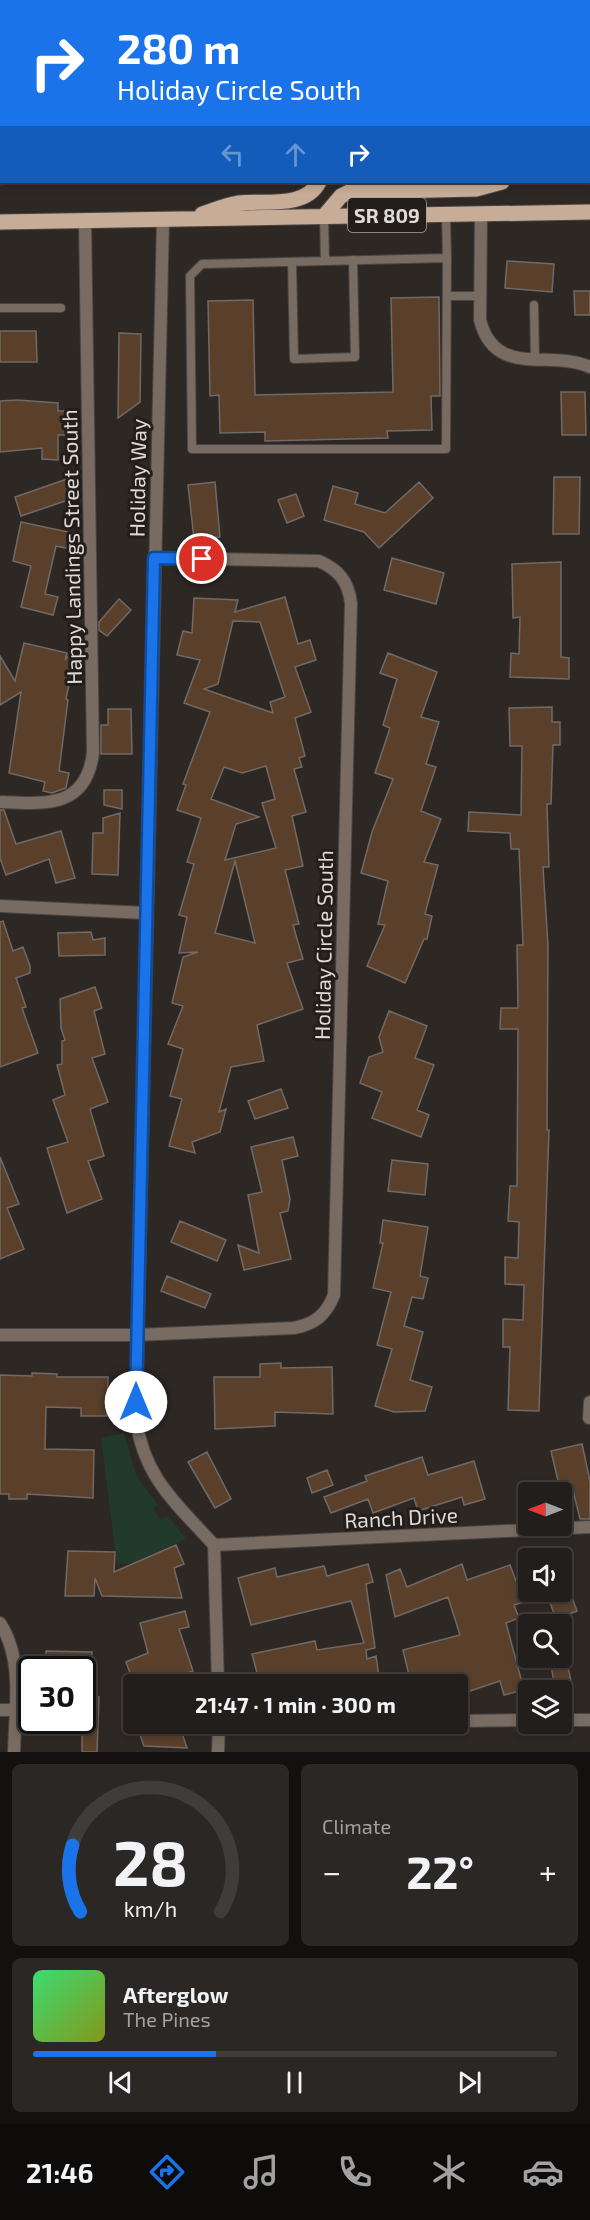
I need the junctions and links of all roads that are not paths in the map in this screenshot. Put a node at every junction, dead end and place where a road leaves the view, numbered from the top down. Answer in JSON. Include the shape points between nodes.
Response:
{"nodes":[{"id":1,"x":318,"y":183,"type":"edge"},
{"id":2,"x":498,"y":183,"type":"edge"},
{"id":3,"x":590,"y":212,"type":"edge"},
{"id":4,"x":481,"y":214,"type":"junction"},
{"id":5,"x":446,"y":215,"type":"junction"},
{"id":6,"x":324,"y":216,"type":"junction"},
{"id":7,"x":163,"y":219,"type":"junction"},
{"id":8,"x":185,"y":219,"type":"junction"},
{"id":9,"x":85,"y":220,"type":"junction"},
{"id":10,"x":0,"y":222,"type":"edge"},
{"id":11,"x":447,"y":258,"type":"junction"},
{"id":12,"x":353,"y":260,"type":"junction"},
{"id":13,"x":324,"y":261,"type":"junction"},
{"id":14,"x":292,"y":262,"type":"junction"},
{"id":15,"x":447,"y":296,"type":"junction"},
{"id":16,"x":480,"y":296,"type":"junction"},
{"id":17,"x":534,"y":305,"type":"dead end"},
{"id":18,"x":0,"y":308,"type":"edge"},
{"id":19,"x":62,"y":308,"type":"dead end"},
{"id":20,"x":535,"y":359,"type":"junction"},
{"id":21,"x":590,"y":367,"type":"edge"},
{"id":22,"x":154,"y":558,"type":"junction"},
{"id":23,"x":1,"y":802,"type":"edge"},
{"id":24,"x":0,"y":906,"type":"edge"},
{"id":25,"x":146,"y":913,"type":"junction"},
{"id":26,"x":0,"y":1335,"type":"edge"},
{"id":27,"x":136,"y":1335,"type":"junction"},
{"id":28,"x":590,"y":1402,"type":"edge"},
{"id":29,"x":589,"y":1418,"type":"edge"},
{"id":30,"x":590,"y":1527,"type":"edge"},
{"id":31,"x":214,"y":1545,"type":"junction"},
{"id":32,"x":0,"y":1623,"type":"edge"},
{"id":33,"x":218,"y":1674,"type":"edge"},
{"id":34,"x":0,"y":1710,"type":"edge"},
{"id":35,"x":15,"y":1710,"type":"junction"},
{"id":36,"x":518,"y":1720,"type":"edge"},
{"id":37,"x":572,"y":1720,"type":"edge"},
{"id":38,"x":590,"y":1720,"type":"edge"},
{"id":39,"x":468,"y":1721,"type":"edge"},
{"id":40,"x":219,"y":1734,"type":"edge"},
{"id":41,"x":14,"y":1752,"type":"edge"},
{"id":42,"x":219,"y":1752,"type":"edge"}],
"edges":[{"from":1,"to":8,"type":"main road","via":[[297,200],[237,203]]},
{"from":2,"to":6,"type":"main road","via":[[476,189],[349,192]]},
{"from":3,"to":4,"type":"main road","number":"SR 809"},
{"from":4,"to":5,"type":"main road","number":"SR 809"},
{"from":4,"to":16,"type":"street"},
{"from":5,"to":6,"type":"main road","number":"SR 809"},
{"from":5,"to":11,"type":"lane"},
{"from":6,"to":8,"type":"main road","number":"SR 809"},
{"from":6,"to":13,"type":"lane"},
{"from":7,"to":8,"type":"main road","number":"SR 809"},
{"from":7,"to":9,"type":"main road","number":"SR 809"},
{"from":7,"to":22,"type":"street","name":"Holiday Way"},
{"from":9,"to":10,"type":"main road","number":"SR 809"},
{"from":9,"to":23,"type":"street","name":"Happy Landings Street South","via":[[91,768],[74,793],[60,801]]},
{"from":11,"to":12,"type":"lane"},
{"from":11,"to":15,"type":"lane"},
{"from":12,"to":13,"type":"lane"},
{"from":12,"to":14,"type":"lane","via":[[355,357],[294,359]]},
{"from":13,"to":14,"type":"lane"},
{"from":14,"to":15,"type":"lane","via":[[202,264],[190,276],[192,449],[446,449]]},
{"from":15,"to":16,"type":"lane"},
{"from":16,"to":20,"type":"street","via":[[483,333],[492,345],[503,353]]},
{"from":17,"to":20,"type":"lane"},
{"from":18,"to":19,"type":"lane"},
{"from":20,"to":21,"type":"street"},
{"from":22,"to":25,"type":"street","name":"Holiday Way"},
{"from":22,"to":27,"type":"street","name":"Holiday Circle South","via":[[320,561],[332,567],[349,589],[350,662],[334,1295],[320,1319],[301,1327]]},
{"from":24,"to":25,"type":"street"},
{"from":25,"to":27,"type":"street","name":"Holiday Way"},
{"from":26,"to":27,"type":"street","name":"Holiday Circle South"},
{"from":27,"to":31,"type":"street","name":"Holiday Way","via":[[136,1419],[142,1450],[164,1492]]},
{"from":28,"to":29,"type":"street"},
{"from":30,"to":31,"type":"street","name":"Ranch Drive"},
{"from":31,"to":33,"type":"street"},
{"from":32,"to":35,"type":"street","via":[[13,1655]]},
{"from":34,"to":35,"type":"street"},
{"from":35,"to":41,"type":"street"},
{"from":36,"to":39,"type":"street"},
{"from":37,"to":38,"type":"street"},
{"from":40,"to":42,"type":"street"}]}
